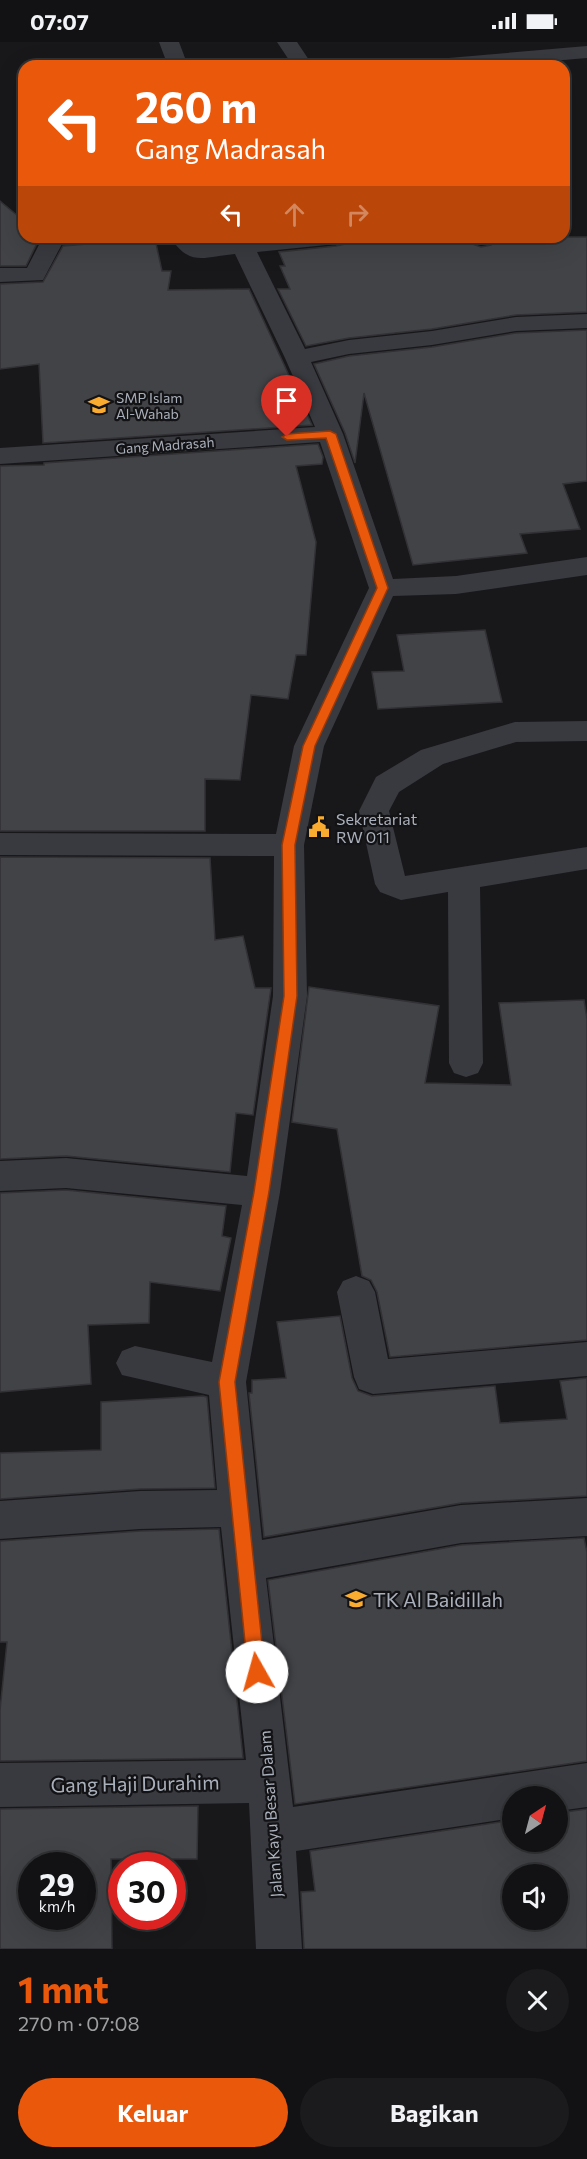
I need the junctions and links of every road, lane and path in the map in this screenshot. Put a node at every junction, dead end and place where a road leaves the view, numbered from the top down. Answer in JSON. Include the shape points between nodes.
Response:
{"nodes":[{"id":1,"x":169,"y":42,"type":"edge"},
{"id":2,"x":287,"y":42,"type":"edge"},
{"id":3,"x":587,"y":52,"type":"edge"},
{"id":4,"x":176,"y":60,"type":"edge"},
{"id":5,"x":299,"y":60,"type":"edge"},
{"id":6,"x":494,"y":60,"type":"edge"},
{"id":7,"x":51,"y":243,"type":"edge"},
{"id":8,"x":187,"y":243,"type":"edge"},
{"id":9,"x":240,"y":243,"type":"edge"},
{"id":10,"x":0,"y":275,"type":"edge"},
{"id":11,"x":587,"y":321,"type":"edge"},
{"id":12,"x":297,"y":358,"type":"junction"},
{"id":13,"x":330,"y":434,"type":"junction"},
{"id":14,"x":0,"y":456,"type":"edge"},
{"id":15,"x":587,"y":566,"type":"edge"},
{"id":16,"x":383,"y":588,"type":"junction"},
{"id":17,"x":587,"y":731,"type":"edge"},
{"id":18,"x":0,"y":844,"type":"edge"},
{"id":19,"x":289,"y":845,"type":"junction"},
{"id":20,"x":587,"y":858,"type":"edge"},
{"id":21,"x":464,"y":876,"type":"junction"},
{"id":22,"x":466,"y":1063,"type":"dead end"},
{"id":23,"x":0,"y":1176,"type":"edge"},
{"id":24,"x":262,"y":1192,"type":"junction"},
{"id":25,"x":356,"y":1292,"type":"dead end"},
{"id":26,"x":587,"y":1359,"type":"edge"},
{"id":27,"x":135,"y":1364,"type":"dead end"},
{"id":28,"x":227,"y":1382,"type":"junction"},
{"id":29,"x":238,"y":1508,"type":"junction"},
{"id":30,"x":587,"y":1517,"type":"edge"},
{"id":31,"x":0,"y":1520,"type":"edge"},
{"id":32,"x":244,"y":1563,"type":"junction"},
{"id":33,"x":270,"y":1781,"type":"junction"},
{"id":34,"x":0,"y":1785,"type":"edge"},
{"id":35,"x":587,"y":1785,"type":"edge"},
{"id":36,"x":273,"y":1832,"type":"junction"},
{"id":37,"x":279,"y":1949,"type":"edge"}],
"edges":[{"from":1,"to":4,"type":"street"},
{"from":2,"to":5,"type":"street"},
{"from":3,"to":6,"type":"street"},
{"from":7,"to":10,"type":"street","via":[[35,275]]},
{"from":8,"to":9,"type":"street","via":[[194,251]]},
{"from":9,"to":12,"type":"street"},
{"from":11,"to":12,"type":"street","via":[[516,324]]},
{"from":12,"to":13,"type":"street"},
{"from":13,"to":14,"type":"street","name":"Gang Madrasah"},
{"from":13,"to":16,"type":"street"},
{"from":15,"to":16,"type":"street","via":[[456,585]]},
{"from":16,"to":19,"type":"street","name":"Jalan Kayu Besar Dalam","via":[[309,746]]},
{"from":17,"to":21,"type":"street","via":[[515,732],[432,757],[387,785],[374,811],[391,884],[400,888]]},
{"from":18,"to":19,"type":"street"},
{"from":19,"to":24,"type":"street","name":"Jalan Kayu Besar Dalam","via":[[290,996]]},
{"from":20,"to":21,"type":"street"},
{"from":21,"to":22,"type":"street"},
{"from":23,"to":24,"type":"street","via":[[66,1173]]},
{"from":24,"to":28,"type":"street","name":"Jalan Kayu Besar Dalam"},
{"from":25,"to":26,"type":"street","via":[[373,1377]]},
{"from":27,"to":28,"type":"street"},
{"from":28,"to":29,"type":"street","name":"Jalan Kayu Besar Dalam"},
{"from":29,"to":31,"type":"street"},
{"from":29,"to":32,"type":"street","name":"Jalan Kayu Besar Dalam"},
{"from":30,"to":32,"type":"street","via":[[461,1524]]},
{"from":32,"to":33,"type":"street","name":"Jalan Kayu Besar Dalam"},
{"from":33,"to":34,"type":"street","name":"Gang Haji Durahim"},
{"from":33,"to":36,"type":"street","name":"Jalan Kayu Besar Dalam"},
{"from":35,"to":36,"type":"street"},
{"from":36,"to":37,"type":"street","name":"Jalan Kayu Besar Dalam"}]}
